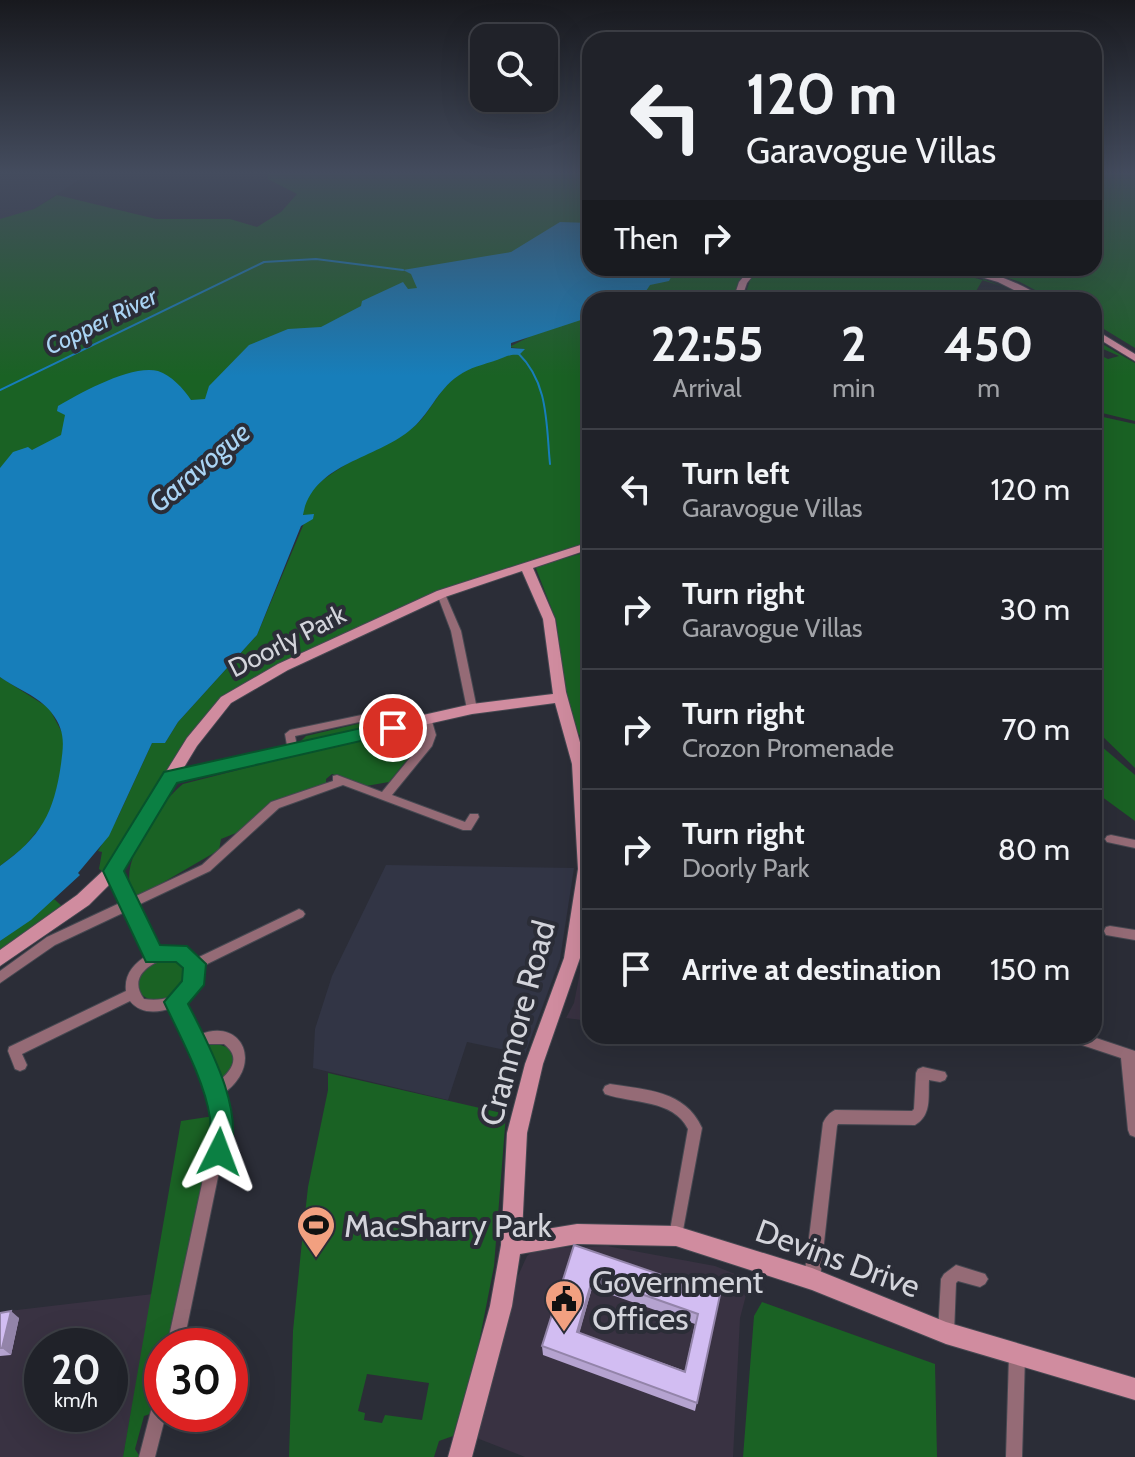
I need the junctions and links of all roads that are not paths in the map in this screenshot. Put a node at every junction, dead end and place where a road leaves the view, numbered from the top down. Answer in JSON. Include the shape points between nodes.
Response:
{"nodes":[{"id":1,"x":985,"y":276,"type":"edge"},
{"id":2,"x":1025,"y":292,"type":"edge"},
{"id":3,"x":1102,"y":337,"type":"edge"},
{"id":4,"x":1135,"y":358,"type":"edge"},
{"id":5,"x":582,"y":548,"type":"edge"},
{"id":6,"x":526,"y":566,"type":"junction"},
{"id":7,"x":441,"y":594,"type":"junction"},
{"id":8,"x":561,"y":698,"type":"junction"},
{"id":9,"x":472,"y":709,"type":"junction"},
{"id":10,"x":422,"y":721,"type":"junction"},
{"id":11,"x":171,"y":777,"type":"junction"},
{"id":12,"x":384,"y":797,"type":"junction"},
{"id":13,"x":582,"y":809,"type":"edge"},
{"id":14,"x":474,"y":817,"type":"dead end"},
{"id":15,"x":1111,"y":839,"type":"dead end"},
{"id":16,"x":1135,"y":844,"type":"edge"},
{"id":17,"x":113,"y":871,"type":"junction"},
{"id":18,"x":582,"y":894,"type":"edge"},
{"id":19,"x":130,"y":905,"type":"junction"},
{"id":20,"x":299,"y":914,"type":"dead end"},
{"id":21,"x":1110,"y":931,"type":"dead end"},
{"id":22,"x":1135,"y":935,"type":"edge"},
{"id":23,"x":154,"y":955,"type":"junction"},
{"id":24,"x":0,"y":959,"type":"edge"},
{"id":25,"x":195,"y":964,"type":"junction"},
{"id":26,"x":0,"y":978,"type":"edge"},
{"id":27,"x":132,"y":994,"type":"junction"},
{"id":28,"x":175,"y":1002,"type":"junction"},
{"id":29,"x":196,"y":1043,"type":"junction"},
{"id":30,"x":1096,"y":1044,"type":"edge"},
{"id":31,"x":1131,"y":1056,"type":"edge"},
{"id":32,"x":20,"y":1065,"type":"dead end"},
{"id":33,"x":940,"y":1076,"type":"dead end"},
{"id":34,"x":610,"y":1090,"type":"dead end"},
{"id":35,"x":215,"y":1092,"type":"junction"},
{"id":36,"x":1135,"y":1130,"type":"edge"},
{"id":37,"x":676,"y":1236,"type":"junction"},
{"id":38,"x":511,"y":1245,"type":"junction"},
{"id":39,"x":812,"y":1279,"type":"junction"},
{"id":40,"x":980,"y":1279,"type":"dead end"},
{"id":41,"x":179,"y":1328,"type":"edge"},
{"id":42,"x":946,"y":1333,"type":"junction"},
{"id":43,"x":1017,"y":1356,"type":"junction"},
{"id":44,"x":1135,"y":1389,"type":"edge"},
{"id":45,"x":153,"y":1432,"type":"edge"},
{"id":46,"x":147,"y":1457,"type":"edge"},
{"id":47,"x":460,"y":1457,"type":"edge"},
{"id":48,"x":1014,"y":1457,"type":"edge"}],
"edges":[{"from":1,"to":2,"type":"street"},
{"from":3,"to":4,"type":"street"},
{"from":5,"to":6,"type":"street","name":"Doorly Park"},
{"from":6,"to":7,"type":"street","name":"Doorly Park"},
{"from":6,"to":8,"type":"street","via":[[549,619]]},
{"from":7,"to":9,"type":"street","via":[[456,631]]},
{"from":7,"to":11,"type":"street","name":"Doorly Park","via":[[232,695],[205,722]]},
{"from":8,"to":9,"type":"street"},
{"from":8,"to":13,"type":"street","name":"Cranmore Road","via":[[579,764]]},
{"from":9,"to":10,"type":"street"},
{"from":10,"to":11,"type":"street"},
{"from":10,"to":12,"type":"street","via":[[431,735],[428,743]]},
{"from":11,"to":17,"type":"street","name":"Doorly Park"},
{"from":12,"to":14,"type":"street","via":[[467,827]]},
{"from":12,"to":19,"type":"street","via":[[339,780],[275,805],[206,868]]},
{"from":15,"to":16,"type":"street"},
{"from":17,"to":19,"type":"street"},
{"from":17,"to":24,"type":"street","name":"Doorly Park","via":[[83,900]]},
{"from":18,"to":38,"type":"street","name":"Cranmore Road","via":[[572,958],[534,1064],[517,1133]]},
{"from":19,"to":23,"type":"street"},
{"from":19,"to":26,"type":"street","via":[[51,941]]},
{"from":20,"to":25,"type":"street"},
{"from":21,"to":22,"type":"street"},
{"from":23,"to":25,"type":"street","via":[[179,952]]},
{"from":23,"to":27,"type":"street","via":[[135,971]]},
{"from":25,"to":28,"type":"street","via":[[193,985]]},
{"from":27,"to":28,"type":"street","via":[[140,1004],[152,1007]]},
{"from":27,"to":32,"type":"street","via":[[14,1051]]},
{"from":28,"to":29,"type":"street"},
{"from":29,"to":35,"type":"street"},
{"from":29,"to":35,"type":"street","via":[[226,1038],[239,1050],[234,1078]]},
{"from":30,"to":31,"type":"street"},
{"from":31,"to":36,"type":"street"},
{"from":33,"to":39,"type":"street","via":[[923,1073],[921,1111],[915,1118],[847,1115],[830,1123]]},
{"from":34,"to":37,"type":"street","via":[[677,1106],[692,1119],[695,1128]]},
{"from":35,"to":41,"type":"street","via":[[223,1119],[219,1152]]},
{"from":37,"to":38,"type":"street","name":"Devins Drive","via":[[577,1234]]},
{"from":37,"to":39,"type":"street","name":"Devins Drive"},
{"from":38,"to":47,"type":"street","name":"Cranmore Road"},
{"from":39,"to":42,"type":"street","name":"Devins Drive"},
{"from":40,"to":42,"type":"street","via":[[956,1273],[949,1279]]},
{"from":42,"to":43,"type":"street","name":"Devins Drive"},
{"from":43,"to":44,"type":"street","name":"Devins Drive"},
{"from":43,"to":48,"type":"street"},
{"from":45,"to":46,"type":"street"}]}
